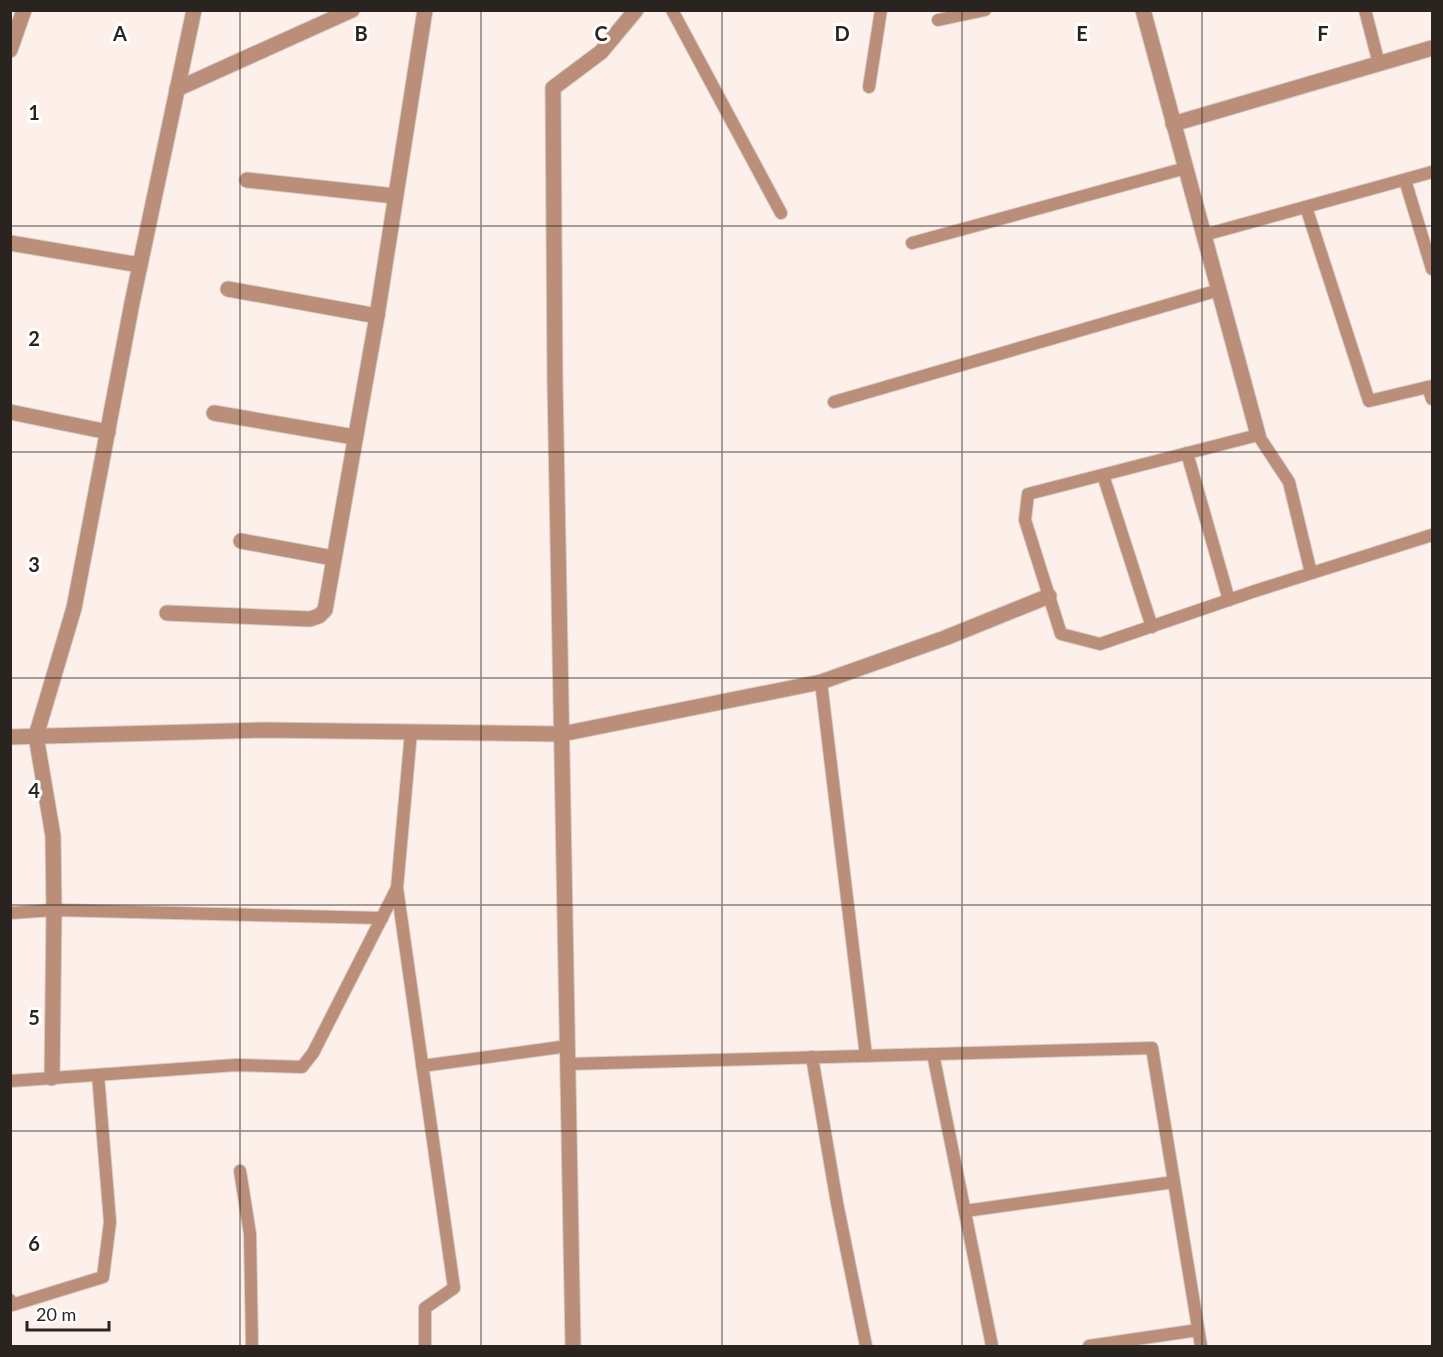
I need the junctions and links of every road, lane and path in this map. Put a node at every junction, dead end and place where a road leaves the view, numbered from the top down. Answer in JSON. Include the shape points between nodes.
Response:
{"nodes":[{"id":1,"x":24,"y":10,"type":"edge"},
{"id":2,"x":194,"y":10,"type":"edge"},
{"id":3,"x":352,"y":10,"type":"edge"},
{"id":4,"x":425,"y":10,"type":"edge"},
{"id":5,"x":636,"y":10,"type":"edge"},
{"id":6,"x":672,"y":10,"type":"edge"},
{"id":7,"x":881,"y":10,"type":"edge"},
{"id":8,"x":985,"y":10,"type":"edge"},
{"id":9,"x":1143,"y":10,"type":"edge"},
{"id":10,"x":1365,"y":10,"type":"edge"},
{"id":11,"x":938,"y":20,"type":"dead end"},
{"id":12,"x":1432,"y":48,"type":"edge"},
{"id":13,"x":10,"y":50,"type":"edge"},
{"id":14,"x":1378,"y":64,"type":"junction"},
{"id":15,"x":869,"y":87,"type":"dead end"},
{"id":16,"x":177,"y":89,"type":"junction"},
{"id":17,"x":1173,"y":124,"type":"junction"},
{"id":18,"x":1186,"y":168,"type":"junction"},
{"id":19,"x":1432,"y":172,"type":"edge"},
{"id":20,"x":247,"y":180,"type":"dead end"},
{"id":21,"x":1405,"y":180,"type":"junction"},
{"id":22,"x":395,"y":196,"type":"junction"},
{"id":23,"x":1306,"y":207,"type":"junction"},
{"id":24,"x":781,"y":213,"type":"dead end"},
{"id":25,"x":1204,"y":235,"type":"junction"},
{"id":26,"x":10,"y":243,"type":"edge"},
{"id":27,"x":912,"y":243,"type":"dead end"},
{"id":28,"x":140,"y":265,"type":"junction"},
{"id":29,"x":1432,"y":269,"type":"edge"},
{"id":30,"x":228,"y":289,"type":"dead end"},
{"id":31,"x":1219,"y":290,"type":"junction"},
{"id":32,"x":377,"y":316,"type":"junction"},
{"id":33,"x":1431,"y":391,"type":"edge"},
{"id":34,"x":834,"y":402,"type":"dead end"},
{"id":35,"x":10,"y":412,"type":"edge"},
{"id":36,"x":214,"y":413,"type":"dead end"},
{"id":37,"x":108,"y":432,"type":"junction"},
{"id":38,"x":1258,"y":435,"type":"junction"},
{"id":39,"x":354,"y":437,"type":"junction"},
{"id":40,"x":1186,"y":453,"type":"junction"},
{"id":41,"x":1103,"y":475,"type":"junction"},
{"id":42,"x":1432,"y":535,"type":"edge"},
{"id":43,"x":241,"y":541,"type":"dead end"},
{"id":44,"x":333,"y":558,"type":"junction"},
{"id":45,"x":1311,"y":573,"type":"junction"},
{"id":46,"x":1049,"y":596,"type":"junction"},
{"id":47,"x":1229,"y":600,"type":"junction"},
{"id":48,"x":167,"y":613,"type":"dead end"},
{"id":49,"x":1152,"y":627,"type":"junction"},
{"id":50,"x":821,"y":682,"type":"junction"},
{"id":51,"x":411,"y":732,"type":"junction"},
{"id":52,"x":562,"y":734,"type":"junction"},
{"id":53,"x":10,"y":736,"type":"edge"},
{"id":54,"x":36,"y":736,"type":"junction"},
{"id":55,"x":398,"y":888,"type":"junction"},
{"id":56,"x":54,"y":910,"type":"junction"},
{"id":57,"x":10,"y":913,"type":"edge"},
{"id":58,"x":382,"y":918,"type":"junction"},
{"id":59,"x":567,"y":1046,"type":"junction"},
{"id":60,"x":933,"y":1054,"type":"junction"},
{"id":61,"x":866,"y":1056,"type":"junction"},
{"id":62,"x":812,"y":1057,"type":"junction"},
{"id":63,"x":568,"y":1064,"type":"junction"},
{"id":64,"x":422,"y":1066,"type":"junction"},
{"id":65,"x":98,"y":1075,"type":"junction"},
{"id":66,"x":52,"y":1078,"type":"junction"},
{"id":67,"x":10,"y":1081,"type":"edge"},
{"id":68,"x":240,"y":1171,"type":"dead end"},
{"id":69,"x":1174,"y":1182,"type":"junction"},
{"id":70,"x":964,"y":1211,"type":"junction"},
{"id":71,"x":10,"y":1300,"type":"edge"},
{"id":72,"x":1198,"y":1330,"type":"junction"},
{"id":73,"x":252,"y":1347,"type":"edge"},
{"id":74,"x":425,"y":1347,"type":"edge"},
{"id":75,"x":573,"y":1347,"type":"edge"},
{"id":76,"x":866,"y":1347,"type":"edge"},
{"id":77,"x":992,"y":1347,"type":"edge"},
{"id":78,"x":1089,"y":1347,"type":"edge"},
{"id":79,"x":1201,"y":1347,"type":"edge"}],
"edges":[{"from":1,"to":13,"type":"street"},
{"from":2,"to":16,"type":"street"},
{"from":3,"to":16,"type":"street"},
{"from":4,"to":22,"type":"street"},
{"from":5,"to":52,"type":"street","via":[[601,52],[553,88]]},
{"from":6,"to":24,"type":"lane"},
{"from":7,"to":15,"type":"lane"},
{"from":8,"to":11,"type":"lane"},
{"from":9,"to":17,"type":"street"},
{"from":10,"to":14,"type":"lane"},
{"from":12,"to":14,"type":"street"},
{"from":14,"to":17,"type":"street"},
{"from":16,"to":28,"type":"street"},
{"from":17,"to":18,"type":"street"},
{"from":18,"to":25,"type":"street"},
{"from":18,"to":27,"type":"lane"},
{"from":19,"to":21,"type":"lane"},
{"from":20,"to":22,"type":"street"},
{"from":21,"to":23,"type":"lane"},
{"from":21,"to":29,"type":"lane"},
{"from":22,"to":32,"type":"street"},
{"from":23,"to":25,"type":"lane"},
{"from":23,"to":33,"type":"lane","via":[[1369,401]]},
{"from":25,"to":31,"type":"street"},
{"from":26,"to":28,"type":"street"},
{"from":28,"to":37,"type":"street"},
{"from":30,"to":32,"type":"street"},
{"from":31,"to":34,"type":"lane"},
{"from":31,"to":38,"type":"street"},
{"from":32,"to":39,"type":"street"},
{"from":35,"to":37,"type":"street"},
{"from":36,"to":39,"type":"street"},
{"from":37,"to":54,"type":"street","via":[[74,608]]},
{"from":38,"to":40,"type":"lane"},
{"from":38,"to":45,"type":"lane","via":[[1288,482]]},
{"from":39,"to":44,"type":"street"},
{"from":40,"to":41,"type":"lane"},
{"from":40,"to":47,"type":"lane"},
{"from":41,"to":46,"type":"lane","via":[[1028,494],[1025,520]]},
{"from":41,"to":49,"type":"lane"},
{"from":42,"to":45,"type":"lane"},
{"from":43,"to":44,"type":"street"},
{"from":44,"to":48,"type":"street","via":[[325,610],[310,619]]},
{"from":45,"to":47,"type":"lane"},
{"from":46,"to":49,"type":"lane","via":[[1061,634],[1100,644]]},
{"from":46,"to":50,"type":"street"},
{"from":47,"to":49,"type":"lane"},
{"from":50,"to":52,"type":"street"},
{"from":50,"to":61,"type":"lane"},
{"from":51,"to":52,"type":"street"},
{"from":51,"to":54,"type":"street","via":[[264,730]]},
{"from":51,"to":55,"type":"lane"},
{"from":52,"to":59,"type":"street"},
{"from":53,"to":54,"type":"street"},
{"from":54,"to":56,"type":"street","via":[[53,836]]},
{"from":55,"to":58,"type":"lane"},
{"from":55,"to":64,"type":"lane"},
{"from":56,"to":57,"type":"lane"},
{"from":56,"to":58,"type":"lane"},
{"from":56,"to":66,"type":"street"},
{"from":58,"to":65,"type":"lane","via":[[313,1053],[302,1067],[236,1065]]},
{"from":59,"to":63,"type":"street"},
{"from":59,"to":64,"type":"lane"},
{"from":60,"to":61,"type":"lane"},
{"from":60,"to":69,"type":"lane","via":[[1152,1048]]},
{"from":60,"to":70,"type":"lane"},
{"from":61,"to":62,"type":"lane"},
{"from":62,"to":63,"type":"lane"},
{"from":62,"to":76,"type":"lane"},
{"from":63,"to":75,"type":"street"},
{"from":64,"to":74,"type":"lane","via":[[453,1288],[425,1308]]},
{"from":65,"to":66,"type":"lane"},
{"from":65,"to":71,"type":"lane","via":[[110,1222],[103,1277],[12,1305]]},
{"from":66,"to":67,"type":"lane"},
{"from":68,"to":73,"type":"lane","via":[[250,1234]]},
{"from":69,"to":70,"type":"lane"},
{"from":69,"to":72,"type":"lane"},
{"from":70,"to":77,"type":"lane"},
{"from":72,"to":78,"type":"lane"},
{"from":72,"to":79,"type":"lane"}]}
